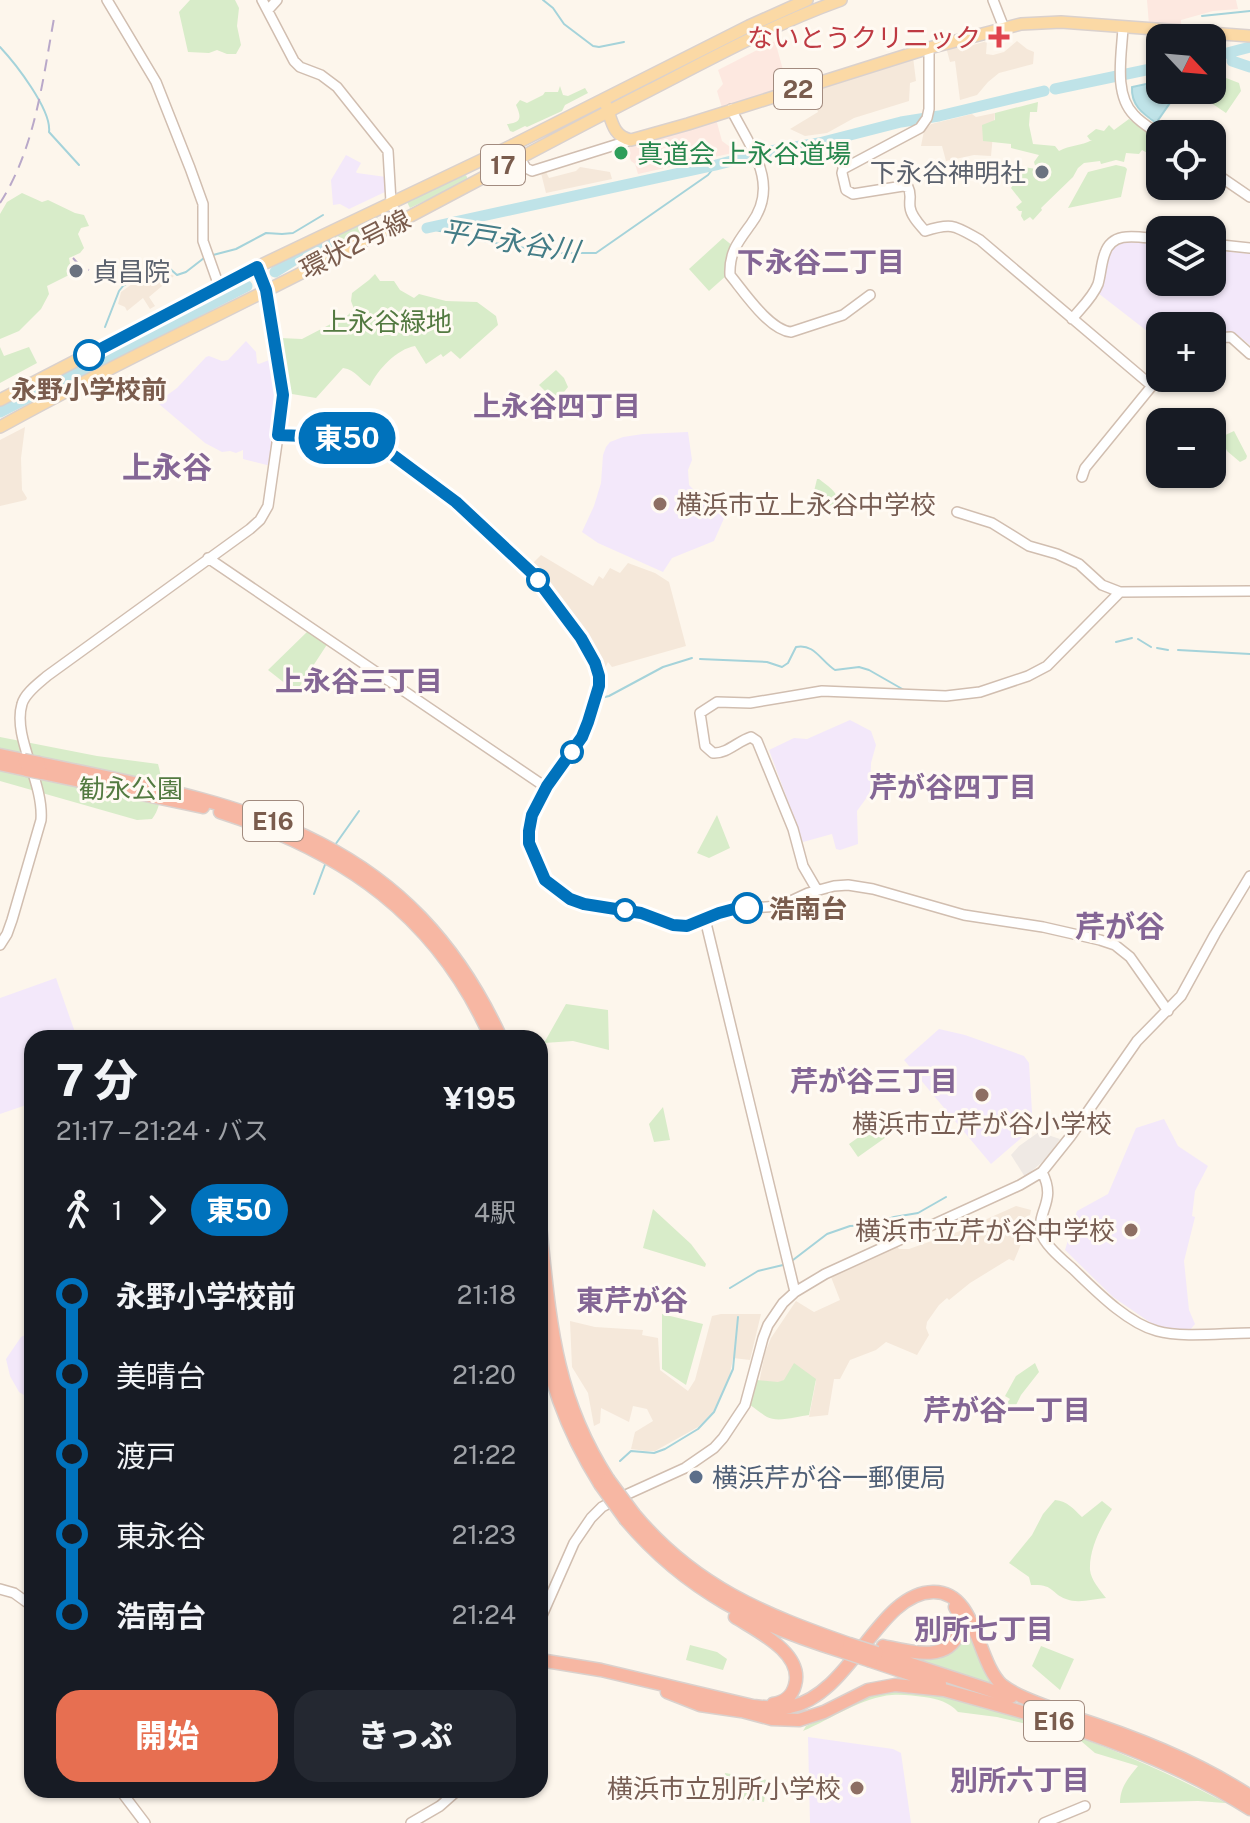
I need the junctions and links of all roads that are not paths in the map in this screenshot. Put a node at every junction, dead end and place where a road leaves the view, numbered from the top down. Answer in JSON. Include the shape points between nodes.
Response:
{"nodes":[{"id":1,"x":107,"y":0,"type":"edge"},
{"id":2,"x":262,"y":0,"type":"edge"},
{"id":3,"x":277,"y":0,"type":"edge"},
{"id":4,"x":807,"y":0,"type":"edge"},
{"id":5,"x":841,"y":0,"type":"edge"},
{"id":6,"x":993,"y":0,"type":"edge"},
{"id":7,"x":268,"y":10,"type":"junction"},
{"id":8,"x":1123,"y":27,"type":"junction"},
{"id":9,"x":1004,"y":28,"type":"junction"},
{"id":10,"x":1250,"y":36,"type":"edge"},
{"id":11,"x":929,"y":48,"type":"junction"},
{"id":12,"x":606,"y":105,"type":"junction"},
{"id":13,"x":731,"y":109,"type":"junction"},
{"id":14,"x":1146,"y":124,"type":"edge"},
{"id":15,"x":631,"y":140,"type":"junction"},
{"id":16,"x":519,"y":157,"type":"junction"},
{"id":17,"x":1226,"y":181,"type":"edge"},
{"id":18,"x":1250,"y":197,"type":"edge"},
{"id":19,"x":391,"y":202,"type":"junction"},
{"id":20,"x":399,"y":222,"type":"junction"},
{"id":21,"x":1146,"y":238,"type":"edge"},
{"id":22,"x":1226,"y":245,"type":"edge"},
{"id":23,"x":1250,"y":248,"type":"edge"},
{"id":24,"x":257,"y":267,"type":"junction"},
{"id":25,"x":219,"y":286,"type":"junction"},
{"id":26,"x":266,"y":290,"type":"junction"},
{"id":27,"x":870,"y":295,"type":"dead end"},
{"id":28,"x":1072,"y":319,"type":"junction"},
{"id":29,"x":1226,"y":337,"type":"edge"},
{"id":30,"x":1250,"y":354,"type":"edge"},
{"id":31,"x":1146,"y":381,"type":"edge"},
{"id":32,"x":1147,"y":392,"type":"edge"},
{"id":33,"x":0,"y":400,"type":"edge"},
{"id":34,"x":0,"y":427,"type":"edge"},
{"id":35,"x":278,"y":435,"type":"junction"},
{"id":36,"x":1082,"y":477,"type":"dead end"},
{"id":37,"x":957,"y":512,"type":"dead end"},
{"id":38,"x":208,"y":558,"type":"junction"},
{"id":39,"x":1250,"y":591,"type":"edge"},
{"id":40,"x":1120,"y":592,"type":"junction"},
{"id":41,"x":0,"y":755,"type":"edge"},
{"id":42,"x":0,"y":764,"type":"edge"},
{"id":43,"x":33,"y":767,"type":"junction"},
{"id":44,"x":547,"y":788,"type":"junction"},
{"id":45,"x":1250,"y":876,"type":"edge"},
{"id":46,"x":378,"y":884,"type":"junction"},
{"id":47,"x":817,"y":890,"type":"junction"},
{"id":48,"x":705,"y":919,"type":"junction"},
{"id":49,"x":0,"y":945,"type":"edge"},
{"id":50,"x":1168,"y":1011,"type":"junction"},
{"id":51,"x":487,"y":1030,"type":"edge"},
{"id":52,"x":497,"y":1030,"type":"edge"},
{"id":53,"x":1042,"y":1172,"type":"junction"},
{"id":54,"x":795,"y":1292,"type":"junction"},
{"id":55,"x":548,"y":1298,"type":"edge"},
{"id":56,"x":1250,"y":1333,"type":"edge"},
{"id":57,"x":548,"y":1362,"type":"edge"},
{"id":58,"x":604,"y":1482,"type":"junction"},
{"id":59,"x":630,"y":1517,"type":"junction"},
{"id":60,"x":685,"y":1578,"type":"junction"},
{"id":61,"x":0,"y":1589,"type":"edge"},
{"id":62,"x":24,"y":1599,"type":"edge"},
{"id":63,"x":548,"y":1602,"type":"edge"},
{"id":64,"x":849,"y":1645,"type":"junction"},
{"id":65,"x":877,"y":1653,"type":"junction"},
{"id":66,"x":548,"y":1661,"type":"edge"},
{"id":67,"x":548,"y":1668,"type":"edge"},
{"id":68,"x":663,"y":1688,"type":"junction"},
{"id":69,"x":747,"y":1708,"type":"junction"},
{"id":70,"x":1074,"y":1717,"type":"junction"},
{"id":71,"x":1058,"y":1722,"type":"junction"},
{"id":72,"x":1250,"y":1796,"type":"edge"},
{"id":73,"x":126,"y":1798,"type":"edge"},
{"id":74,"x":449,"y":1798,"type":"edge"},
{"id":75,"x":1085,"y":1806,"type":"dead end"},
{"id":76,"x":1250,"y":1809,"type":"edge"},
{"id":77,"x":145,"y":1823,"type":"edge"},
{"id":78,"x":411,"y":1823,"type":"edge"},
{"id":79,"x":1044,"y":1823,"type":"edge"}],
"edges":[{"from":1,"to":25,"type":"street","via":[[156,82],[190,168],[203,204],[203,241]]},
{"from":2,"to":7,"type":"street"},
{"from":3,"to":7,"type":"street"},
{"from":4,"to":12,"type":"main road","name":"環状2号線","number":"17"},
{"from":5,"to":12,"type":"main road","name":"環状2号線","number":"17"},
{"from":6,"to":9,"type":"street"},
{"from":7,"to":19,"type":"street","via":[[294,61],[337,87],[388,151]]},
{"from":8,"to":9,"type":"main road","number":"22","via":[[1043,22]]},
{"from":8,"to":10,"type":"main road","number":"22"},
{"from":8,"to":14,"type":"street","via":[[1122,94],[1132,113]]},
{"from":9,"to":11,"type":"main road","number":"22"},
{"from":11,"to":13,"type":"main road","number":"22"},
{"from":11,"to":28,"type":"street","via":[[929,112],[923,125],[843,169],[846,190],[853,194],[908,187],[910,209],[925,231],[943,225],[980,240]]},
{"from":12,"to":15,"type":"main road","via":[[615,130]]},
{"from":12,"to":16,"type":"main road","name":"環状2号線","number":"17"},
{"from":12,"to":19,"type":"main road","name":"環状2号線","number":"17"},
{"from":13,"to":15,"type":"main road","number":"22"},
{"from":13,"to":27,"type":"street","via":[[760,168],[765,193],[758,215],[729,261],[730,275],[782,331],[843,315]]},
{"from":15,"to":16,"type":"street","via":[[532,171]]},
{"from":16,"to":20,"type":"main road","name":"環状2号線","number":"17"},
{"from":17,"to":18,"type":"street"},
{"from":19,"to":20,"type":"street"},
{"from":19,"to":24,"type":"main road","name":"環状2号線","number":"17"},
{"from":20,"to":26,"type":"main road","name":"環状2号線","number":"17"},
{"from":21,"to":28,"type":"street","via":[[1114,240],[1104,253],[1099,282]]},
{"from":22,"to":23,"type":"street"},
{"from":24,"to":25,"type":"main road","name":"環状2号線","number":"17"},
{"from":24,"to":26,"type":"street"},
{"from":25,"to":33,"type":"main road","name":"環状2号線","number":"17"},
{"from":26,"to":34,"type":"main road","name":"環状2号線","number":"17"},
{"from":26,"to":35,"type":"street","via":[[283,401]]},
{"from":28,"to":31,"type":"street"},
{"from":29,"to":30,"type":"street"},
{"from":32,"to":36,"type":"street"},
{"from":35,"to":38,"type":"street","via":[[266,511]]},
{"from":35,"to":44,"type":"street","via":[[378,444],[456,502],[540,583],[581,638],[599,676],[584,732]]},
{"from":37,"to":40,"type":"street","via":[[1079,564],[1102,585]]},
{"from":38,"to":44,"type":"street"},
{"from":38,"to":49,"type":"street","via":[[39,682],[23,701],[20,720],[39,788],[41,822]]},
{"from":39,"to":40,"type":"street"},
{"from":40,"to":47,"type":"street","via":[[1047,666],[980,692],[946,696],[822,691],[750,703],[717,702],[700,713],[705,746],[713,753],[751,737],[757,741],[803,866]]},
{"from":41,"to":43,"type":"highway","number":"E16"},
{"from":42,"to":43,"type":"highway","number":"E16"},
{"from":43,"to":46,"type":"highway","number":"E16","via":[[155,792],[219,812],[280,833]]},
{"from":44,"to":48,"type":"street","via":[[532,815],[529,843],[551,886],[584,904],[641,913],[673,925]]},
{"from":45,"to":50,"type":"street"},
{"from":46,"to":51,"type":"highway","number":"E16","via":[[440,953]]},
{"from":46,"to":52,"type":"highway","number":"E16","via":[[447,945]]},
{"from":47,"to":48,"type":"street","via":[[780,906],[734,909]]},
{"from":47,"to":50,"type":"street","via":[[848,885],[873,889],[964,915],[1115,945],[1130,957]]},
{"from":48,"to":54,"type":"street"},
{"from":50,"to":53,"type":"street","via":[[1137,1041]]},
{"from":53,"to":54,"type":"street"},
{"from":53,"to":56,"type":"street","via":[[1049,1190],[1042,1236],[1112,1304],[1156,1331]]},
{"from":54,"to":63,"type":"street","via":[[768,1325],[745,1405],[723,1438],[685,1468],[602,1507],[574,1543]]},
{"from":55,"to":58,"type":"highway","number":"E16","via":[[563,1381]]},
{"from":57,"to":58,"type":"highway","number":"E16","via":[[579,1449]]},
{"from":58,"to":59,"type":"highway","number":"E16","bridge":true},
{"from":59,"to":60,"type":"highway","number":"E16","via":[[654,1552]]},
{"from":59,"to":64,"type":"highway","number":"E16","via":[[676,1557],[746,1604]]},
{"from":60,"to":64,"type":"highway","number":"E16","via":[[792,1635]]},
{"from":60,"to":69,"type":"highway","via":[[778,1644],[794,1666],[797,1678],[790,1696]]},
{"from":61,"to":62,"type":"street"},
{"from":64,"to":65,"type":"highway","number":"E16","bridge":true},
{"from":64,"to":65,"type":"highway"},
{"from":65,"to":69,"type":"highway","via":[[939,1652],[960,1630],[958,1611],[950,1601],[932,1596],[911,1603],[821,1699],[786,1713]]},
{"from":65,"to":70,"type":"highway","number":"E16"},
{"from":65,"to":71,"type":"highway","number":"E16"},
{"from":66,"to":68,"type":"highway"},
{"from":67,"to":68,"type":"highway"},
{"from":68,"to":69,"type":"highway"},
{"from":69,"to":70,"type":"highway","via":[[790,1707],[817,1695],[897,1606],[934,1592],[946,1594],[965,1610],[990,1670],[1004,1686]]},
{"from":69,"to":71,"type":"highway","via":[[799,1720],[868,1690],[915,1685]]},
{"from":70,"to":72,"type":"highway","number":"E16","via":[[1180,1758]]},
{"from":71,"to":76,"type":"highway","number":"E16","via":[[1155,1759]]},
{"from":73,"to":77,"type":"street"},
{"from":74,"to":78,"type":"street"},
{"from":75,"to":79,"type":"street"}]}
